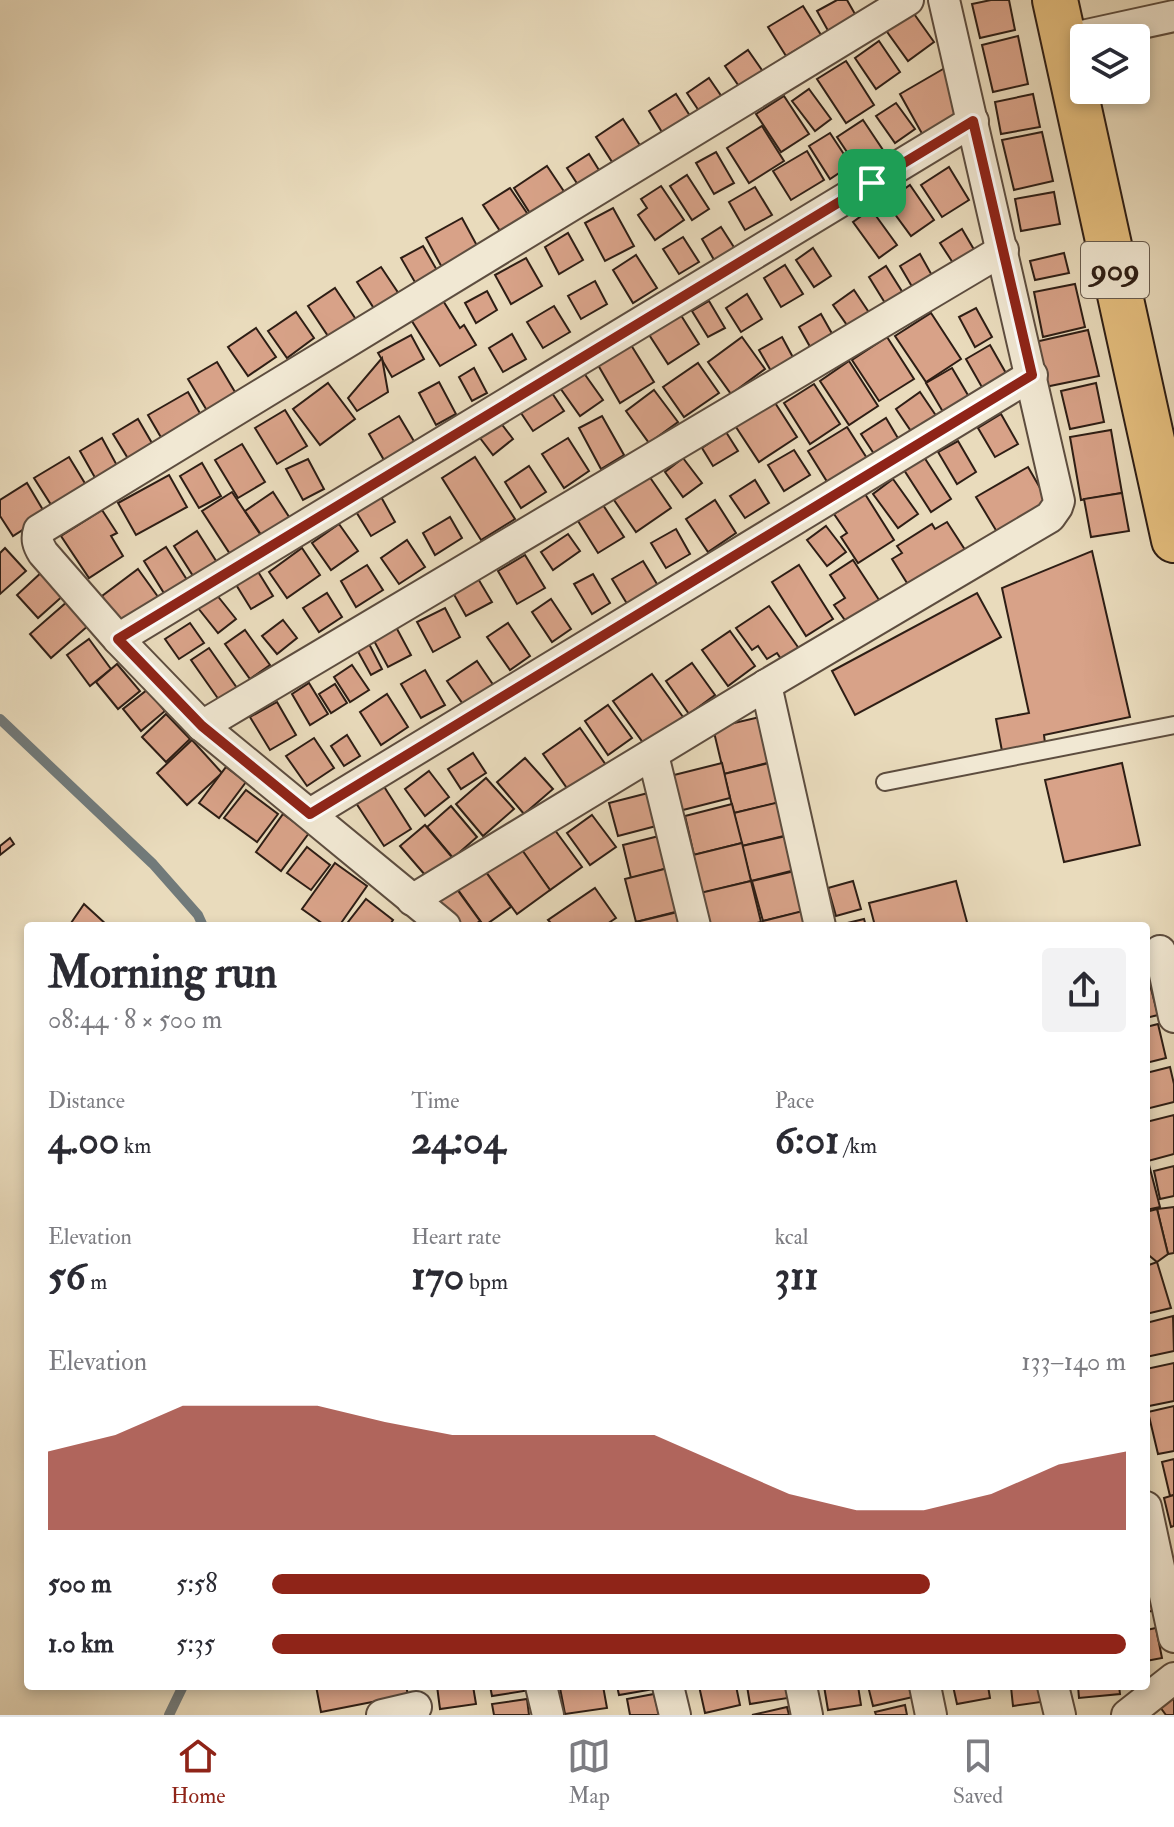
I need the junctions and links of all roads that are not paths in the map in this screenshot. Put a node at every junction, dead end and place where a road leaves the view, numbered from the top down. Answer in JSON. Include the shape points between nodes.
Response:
{"nodes":[{"id":1,"x":908,"y":0,"type":"edge"},
{"id":2,"x":944,"y":0,"type":"edge"},
{"id":3,"x":1174,"y":16,"type":"edge"},
{"id":4,"x":1060,"y":20,"type":"edge"},
{"id":5,"x":973,"y":121,"type":"junction"},
{"id":6,"x":1003,"y":250,"type":"junction"},
{"id":7,"x":1032,"y":375,"type":"junction"},
{"id":8,"x":1174,"y":540,"type":"edge"},
{"id":9,"x":118,"y":639,"type":"junction"},
{"id":10,"x":766,"y":685,"type":"junction"},
{"id":11,"x":1174,"y":725,"type":"edge"},
{"id":12,"x":202,"y":726,"type":"junction"},
{"id":13,"x":653,"y":755,"type":"junction"},
{"id":14,"x":885,"y":782,"type":"dead end"},
{"id":15,"x":310,"y":814,"type":"junction"},
{"id":16,"x":412,"y":900,"type":"junction"},
{"id":17,"x":440,"y":922,"type":"edge"},
{"id":18,"x":694,"y":922,"type":"edge"},
{"id":19,"x":819,"y":922,"type":"edge"},
{"id":20,"x":1160,"y":951,"type":"edge"},
{"id":21,"x":1174,"y":1017,"type":"edge"},
{"id":22,"x":1150,"y":1526,"type":"edge"},
{"id":23,"x":1174,"y":1637,"type":"edge"},
{"id":24,"x":1174,"y":1678,"type":"edge"},
{"id":25,"x":542,"y":1690,"type":"edge"},
{"id":26,"x":669,"y":1690,"type":"edge"},
{"id":27,"x":802,"y":1690,"type":"edge"},
{"id":28,"x":926,"y":1690,"type":"edge"},
{"id":29,"x":1054,"y":1690,"type":"edge"},
{"id":30,"x":415,"y":1703,"type":"edge"},
{"id":31,"x":382,"y":1715,"type":"edge"},
{"id":32,"x":548,"y":1715,"type":"edge"},
{"id":33,"x":675,"y":1715,"type":"edge"},
{"id":34,"x":807,"y":1715,"type":"edge"},
{"id":35,"x":931,"y":1715,"type":"edge"},
{"id":36,"x":1060,"y":1715,"type":"edge"},
{"id":37,"x":1127,"y":1715,"type":"edge"}],
"edges":[{"from":1,"to":9,"type":"street","via":[[39,530],[43,553]]},
{"from":2,"to":5,"type":"street"},
{"from":3,"to":4,"type":"street"},
{"from":4,"to":8,"type":"highway","number":"909"},
{"from":5,"to":6,"type":"street"},
{"from":5,"to":9,"type":"street"},
{"from":6,"to":7,"type":"street"},
{"from":6,"to":12,"type":"street"},
{"from":7,"to":10,"type":"street","via":[[1059,501],[1054,513]]},
{"from":7,"to":15,"type":"street"},
{"from":9,"to":12,"type":"street"},
{"from":10,"to":13,"type":"street"},
{"from":10,"to":19,"type":"street"},
{"from":11,"to":14,"type":"lane"},
{"from":12,"to":15,"type":"street"},
{"from":13,"to":16,"type":"street"},
{"from":13,"to":18,"type":"street"},
{"from":15,"to":16,"type":"street"},
{"from":16,"to":17,"type":"street"},
{"from":20,"to":21,"type":"street"},
{"from":22,"to":23,"type":"street"},
{"from":24,"to":37,"type":"street"},
{"from":25,"to":32,"type":"street"},
{"from":26,"to":33,"type":"street"},
{"from":27,"to":34,"type":"street"},
{"from":28,"to":35,"type":"street"},
{"from":29,"to":36,"type":"street"},
{"from":30,"to":31,"type":"street"}]}
